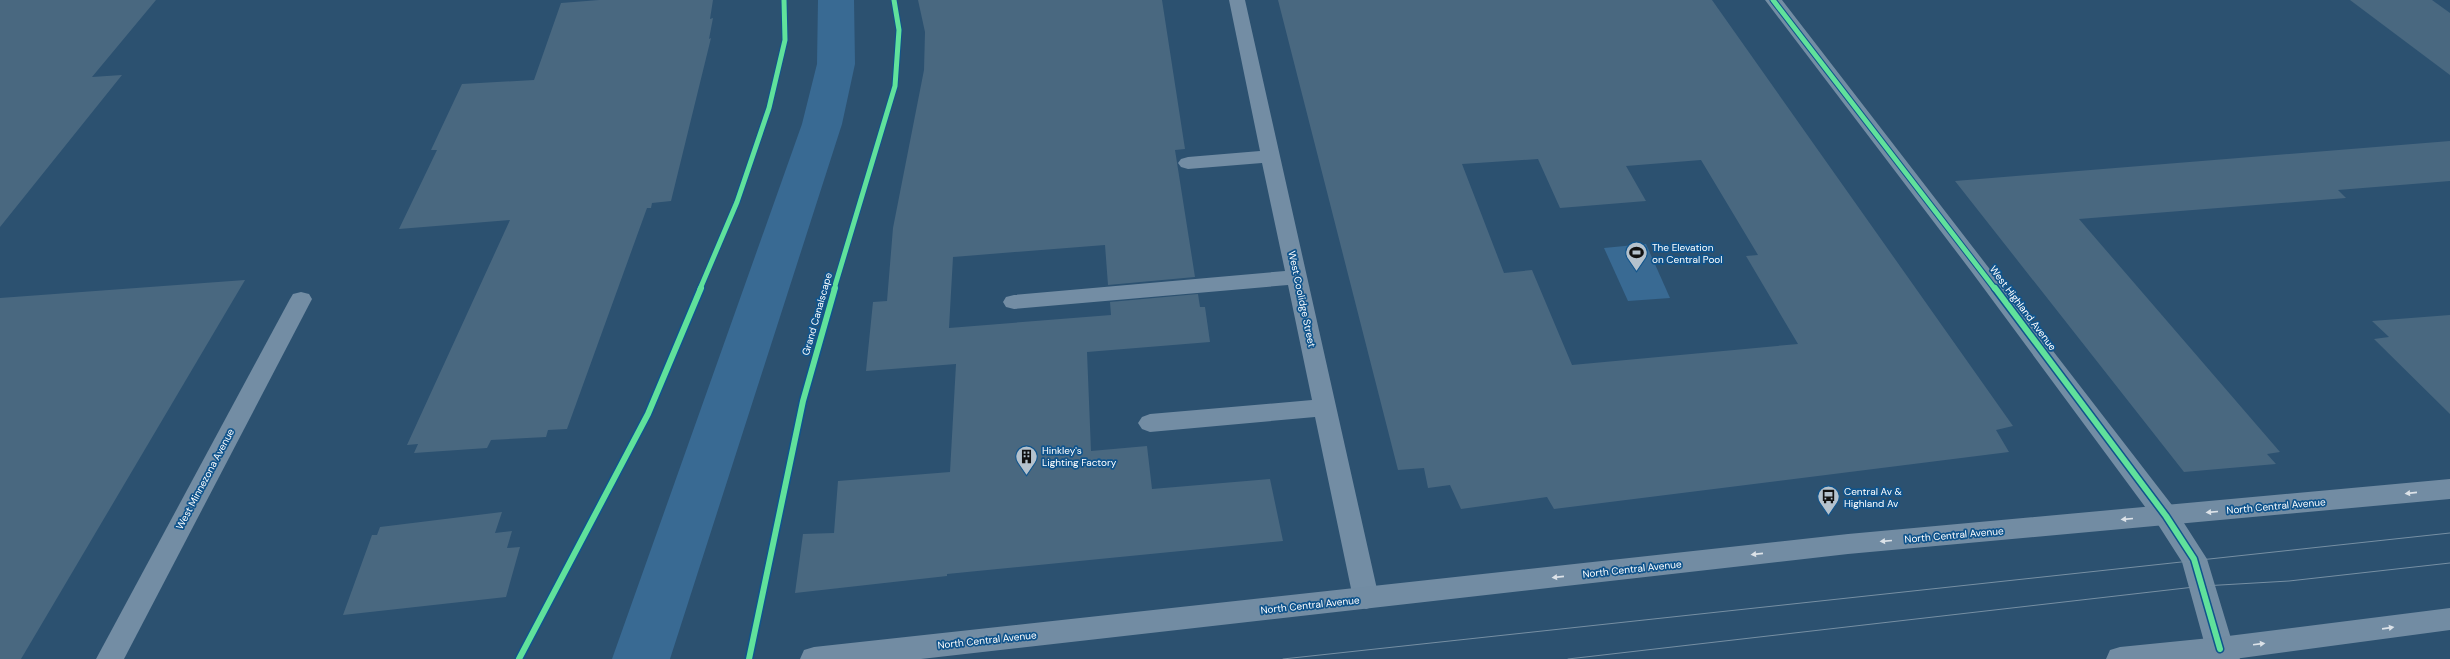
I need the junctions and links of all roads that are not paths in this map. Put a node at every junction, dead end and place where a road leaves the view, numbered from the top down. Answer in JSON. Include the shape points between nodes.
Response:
{"nodes":[{"id":1,"x":1237,"y":0,"type":"edge"},
{"id":2,"x":1773,"y":0,"type":"edge"},
{"id":3,"x":1271,"y":156,"type":"junction"},
{"id":4,"x":1188,"y":163,"type":"dead end"},
{"id":5,"x":1298,"y":277,"type":"junction"},
{"id":6,"x":301,"y":299,"type":"dead end"},
{"id":7,"x":1014,"y":302,"type":"dead end"},
{"id":8,"x":1326,"y":407,"type":"junction"},
{"id":9,"x":1150,"y":423,"type":"dead end"},
{"id":10,"x":2450,"y":489,"type":"edge"},
{"id":11,"x":2166,"y":516,"type":"junction"},
{"id":12,"x":1366,"y":598,"type":"junction"},
{"id":13,"x":2450,"y":619,"type":"edge"},
{"id":14,"x":2221,"y":656,"type":"edge"},
{"id":15,"x":110,"y":659,"type":"edge"},
{"id":16,"x":814,"y":659,"type":"edge"},
{"id":17,"x":2120,"y":659,"type":"edge"}],
"edges":[{"from":1,"to":3,"type":"street","name":"West Coolidge Street"},
{"from":2,"to":11,"type":"street","name":"West Highland Avenue"},
{"from":3,"to":4,"type":"street"},
{"from":3,"to":5,"type":"street","name":"West Coolidge Street"},
{"from":5,"to":7,"type":"street"},
{"from":5,"to":8,"type":"street","name":"West Coolidge Street"},
{"from":6,"to":15,"type":"street","name":"West Minnezona Avenue"},
{"from":8,"to":9,"type":"street"},
{"from":8,"to":12,"type":"street","name":"West Coolidge Street"},
{"from":10,"to":11,"type":"main road","name":"North Central Avenue","one_way":true},
{"from":11,"to":12,"type":"main road","name":"North Central Avenue","one_way":true,"via":[[1840,545]]},
{"from":11,"to":14,"type":"street","name":"West Highland Avenue","via":[[2194,560]]},
{"from":12,"to":16,"type":"main road","name":"North Central Avenue"},
{"from":14,"to":13,"type":"main road","one_way":true},
{"from":14,"to":17,"type":"main road"}]}
